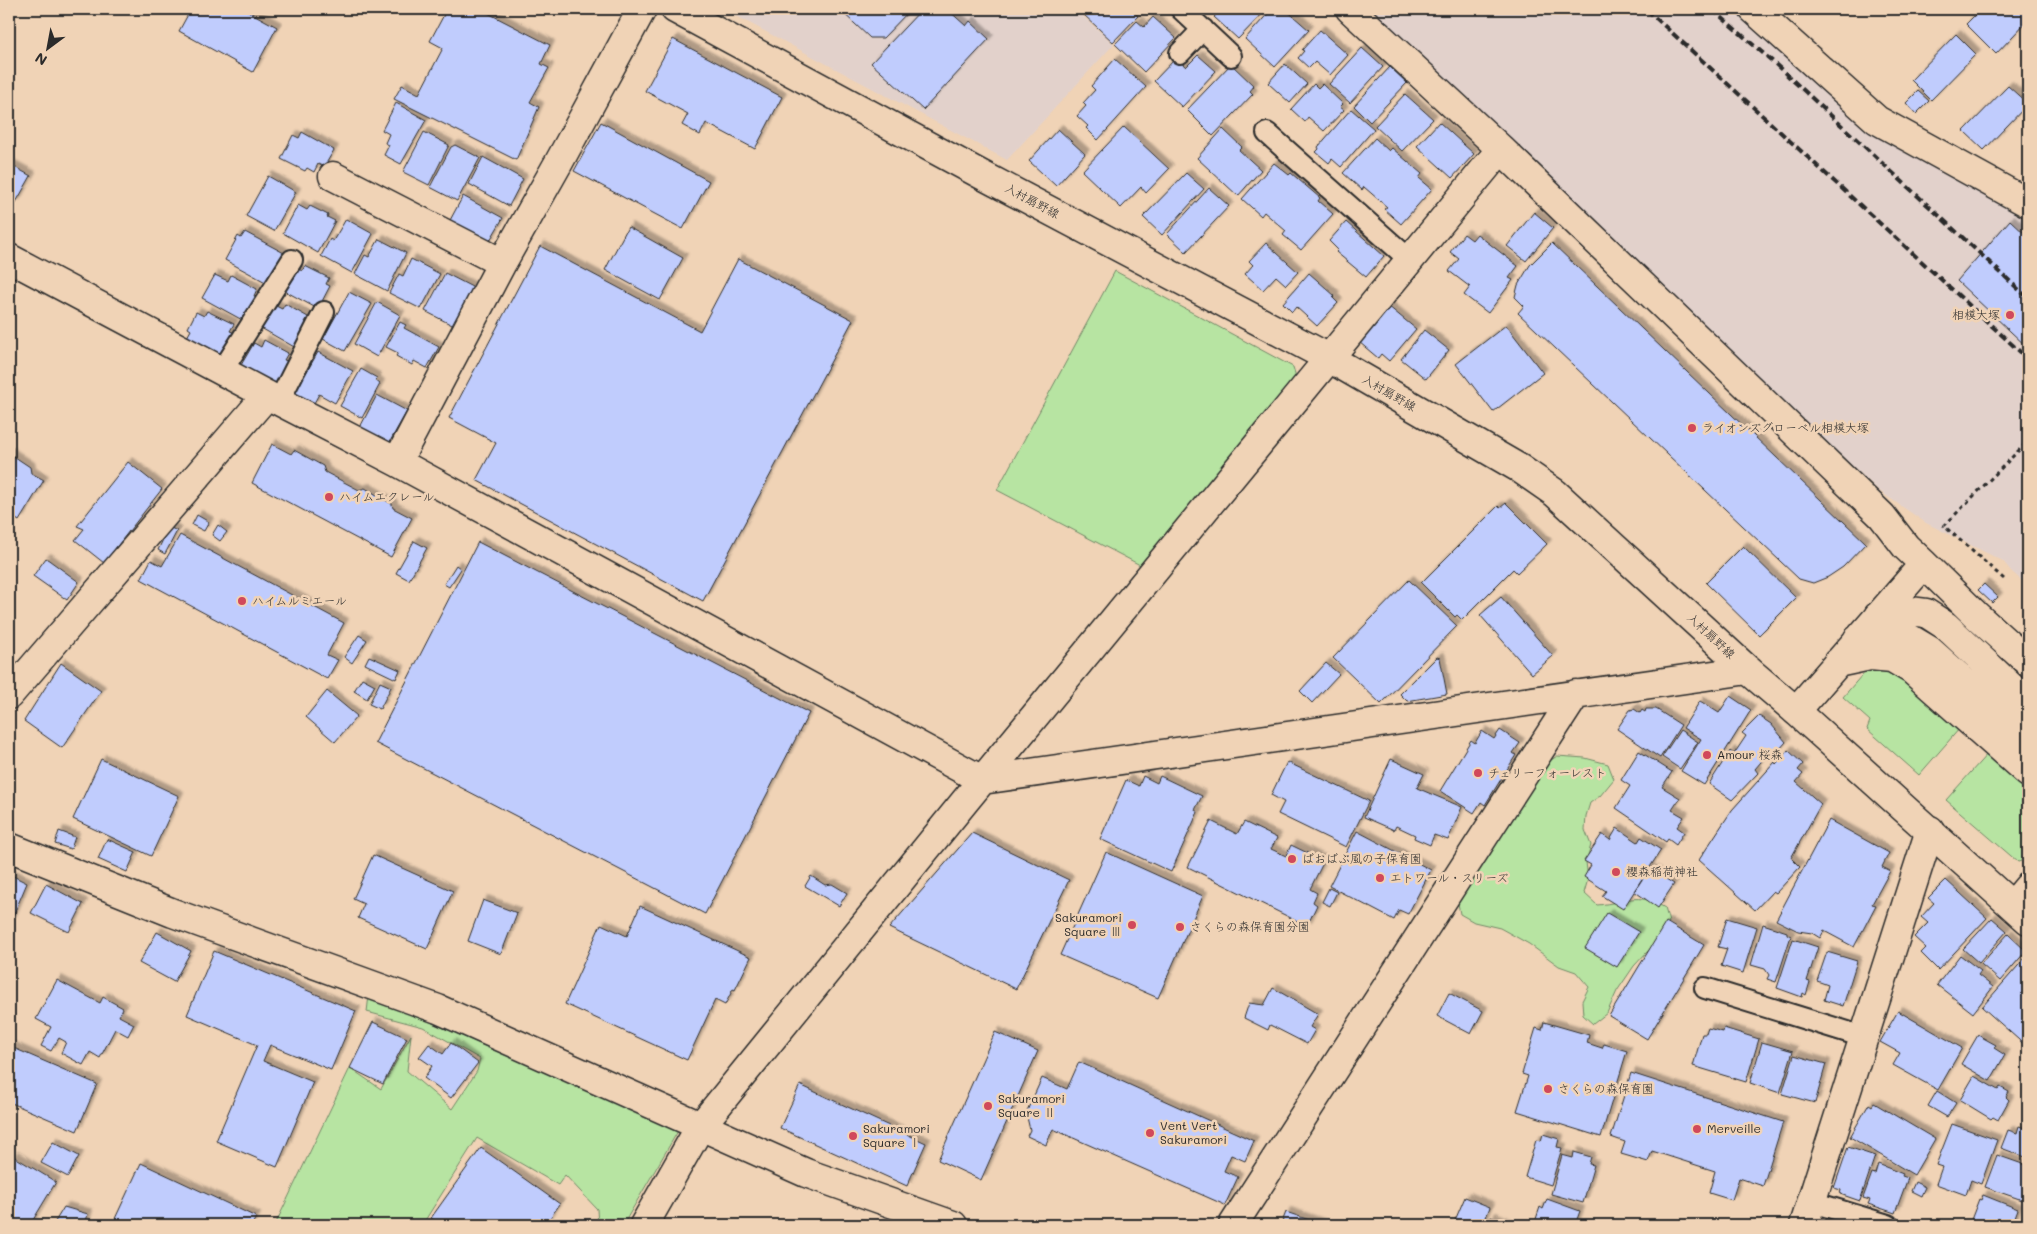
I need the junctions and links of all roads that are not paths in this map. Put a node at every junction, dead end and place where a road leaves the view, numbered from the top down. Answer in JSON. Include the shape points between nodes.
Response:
{"nodes":[{"id":1,"x":642,"y":9,"type":"edge"},
{"id":2,"x":675,"y":9,"type":"edge"},
{"id":3,"x":1181,"y":9,"type":"edge"},
{"id":4,"x":1350,"y":9,"type":"edge"},
{"id":5,"x":1753,"y":9,"type":"edge"},
{"id":6,"x":1203,"y":29,"type":"junction"},
{"id":7,"x":1180,"y":53,"type":"dead end"},
{"id":8,"x":1231,"y":56,"type":"dead end"},
{"id":9,"x":1267,"y":132,"type":"dead end"},
{"id":10,"x":1501,"y":149,"type":"junction"},
{"id":11,"x":334,"y":176,"type":"dead end"},
{"id":12,"x":2028,"y":203,"type":"edge"},
{"id":13,"x":9,"y":258,"type":"edge"},
{"id":14,"x":292,"y":260,"type":"dead end"},
{"id":15,"x":1410,"y":260,"type":"junction"},
{"id":16,"x":502,"y":263,"type":"junction"},
{"id":17,"x":324,"y":312,"type":"dead end"},
{"id":18,"x":1329,"y":358,"type":"junction"},
{"id":19,"x":222,"y":371,"type":"junction"},
{"id":20,"x":273,"y":398,"type":"junction"},
{"id":21,"x":397,"y":462,"type":"junction"},
{"id":22,"x":1924,"y":564,"type":"junction"},
{"id":23,"x":1878,"y":616,"type":"junction"},
{"id":24,"x":1857,"y":640,"type":"junction"},
{"id":25,"x":2028,"y":662,"type":"edge"},
{"id":26,"x":1837,"y":663,"type":"junction"},
{"id":27,"x":1748,"y":670,"type":"junction"},
{"id":28,"x":1576,"y":694,"type":"junction"},
{"id":29,"x":9,"y":695,"type":"edge"},
{"id":30,"x":2028,"y":703,"type":"edge"},
{"id":31,"x":1796,"y":711,"type":"junction"},
{"id":32,"x":2028,"y":738,"type":"edge"},
{"id":33,"x":2028,"y":773,"type":"edge"},
{"id":34,"x":982,"y":780,"type":"junction"},
{"id":35,"x":1930,"y":830,"type":"junction"},
{"id":36,"x":9,"y":847,"type":"edge"},
{"id":37,"x":2023,"y":904,"type":"edge"},
{"id":38,"x":1705,"y":988,"type":"dead end"},
{"id":39,"x":1864,"y":1037,"type":"junction"},
{"id":40,"x":700,"y":1127,"type":"junction"},
{"id":41,"x":1808,"y":1214,"type":"edge"},
{"id":42,"x":644,"y":1225,"type":"edge"},
{"id":43,"x":953,"y":1225,"type":"edge"},
{"id":44,"x":1233,"y":1225,"type":"edge"},
{"id":45,"x":1888,"y":1225,"type":"edge"}],
"edges":[{"from":1,"to":16,"type":"street"},
{"from":2,"to":18,"type":"street","name":"入村扇野線"},
{"from":3,"to":6,"type":"lane"},
{"from":4,"to":10,"type":"street"},
{"from":5,"to":12,"type":"street","via":[[1877,120]]},
{"from":6,"to":7,"type":"lane"},
{"from":6,"to":8,"type":"lane"},
{"from":9,"to":15,"type":"lane"},
{"from":10,"to":15,"type":"street"},
{"from":10,"to":22,"type":"street","via":[[1882,516],[1906,548]]},
{"from":11,"to":16,"type":"street"},
{"from":13,"to":19,"type":"street"},
{"from":14,"to":19,"type":"lane"},
{"from":15,"to":18,"type":"street"},
{"from":16,"to":21,"type":"street"},
{"from":17,"to":20,"type":"lane"},
{"from":18,"to":27,"type":"street","name":"入村扇野線","via":[[1519,468],[1554,493]]},
{"from":18,"to":34,"type":"street"},
{"from":19,"to":20,"type":"street"},
{"from":20,"to":21,"type":"street"},
{"from":20,"to":29,"type":"street"},
{"from":21,"to":34,"type":"street"},
{"from":22,"to":23,"type":"street"},
{"from":22,"to":25,"type":"street"},
{"from":23,"to":24,"type":"street"},
{"from":23,"to":30,"type":"street","via":[[1902,610],[1926,614],[1946,626]]},
{"from":24,"to":26,"type":"street"},
{"from":24,"to":32,"type":"street","via":[[1888,635],[1909,638],[1929,650]]},
{"from":26,"to":31,"type":"street"},
{"from":26,"to":33,"type":"street","via":[[1870,656],[1892,658],[1912,670]]},
{"from":27,"to":28,"type":"street"},
{"from":27,"to":31,"type":"street","name":"入村扇野線"},
{"from":28,"to":34,"type":"street"},
{"from":28,"to":44,"type":"street"},
{"from":31,"to":35,"type":"street","name":"入村扇野線"},
{"from":34,"to":40,"type":"street"},
{"from":35,"to":37,"type":"street","name":"入村扇野線"},
{"from":35,"to":39,"type":"street"},
{"from":36,"to":40,"type":"street","via":[[173,913],[438,1009]]},
{"from":38,"to":39,"type":"lane"},
{"from":39,"to":41,"type":"street"},
{"from":40,"to":42,"type":"street"},
{"from":40,"to":43,"type":"street","via":[[806,1173]]},
{"from":41,"to":45,"type":"lane"}]}
